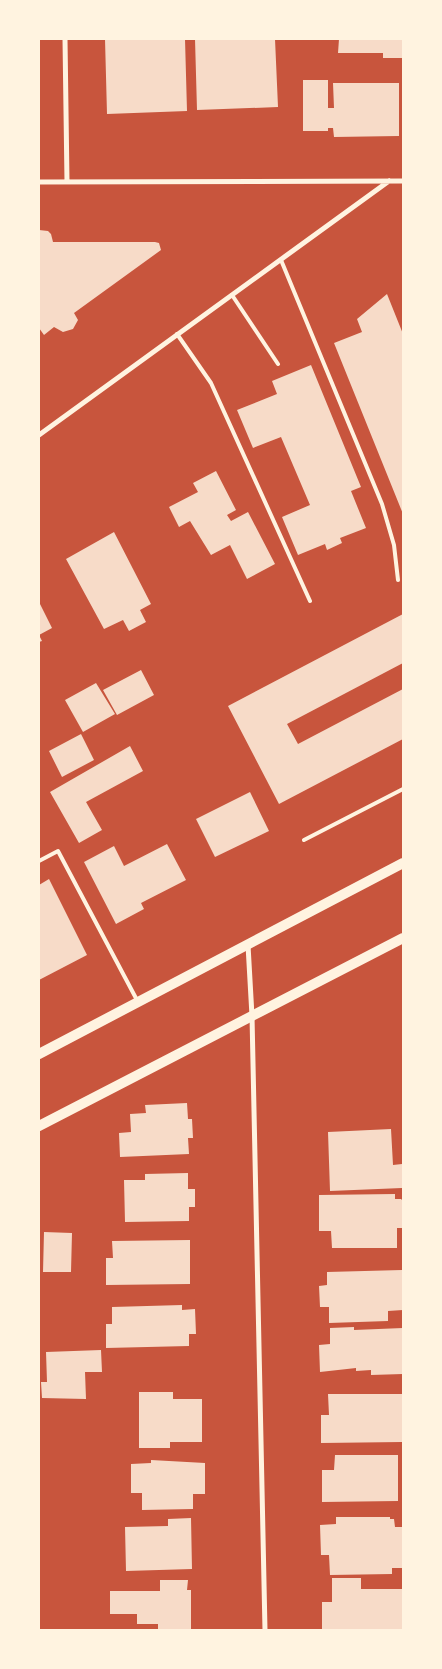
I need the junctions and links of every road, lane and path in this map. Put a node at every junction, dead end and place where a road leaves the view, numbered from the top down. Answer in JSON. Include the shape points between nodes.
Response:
{"nodes":[{"id":1,"x":65,"y":39,"type":"edge"},
{"id":2,"x":403,"y":180,"type":"edge"},
{"id":3,"x":389,"y":181,"type":"junction"},
{"id":4,"x":39,"y":182,"type":"edge"},
{"id":5,"x":67,"y":182,"type":"junction"},
{"id":6,"x":281,"y":260,"type":"junction"},
{"id":7,"x":232,"y":295,"type":"junction"},
{"id":8,"x":177,"y":334,"type":"junction"},
{"id":9,"x":278,"y":364,"type":"dead end"},
{"id":10,"x":39,"y":435,"type":"edge"},
{"id":11,"x":398,"y":580,"type":"dead end"},
{"id":12,"x":310,"y":601,"type":"dead end"},
{"id":13,"x":403,"y":789,"type":"edge"},
{"id":14,"x":304,"y":840,"type":"dead end"},
{"id":15,"x":39,"y":861,"type":"edge"},
{"id":16,"x":403,"y":863,"type":"edge"},
{"id":17,"x":403,"y":938,"type":"edge"},
{"id":18,"x":248,"y":944,"type":"junction"},
{"id":19,"x":138,"y":1002,"type":"junction"},
{"id":20,"x":252,"y":1016,"type":"junction"},
{"id":21,"x":39,"y":1054,"type":"edge"},
{"id":22,"x":39,"y":1126,"type":"edge"},
{"id":23,"x":265,"y":1630,"type":"edge"}],
"edges":[{"from":1,"to":5,"type":"street"},
{"from":2,"to":3,"type":"street"},
{"from":3,"to":5,"type":"street"},
{"from":3,"to":6,"type":"street"},
{"from":4,"to":5,"type":"street"},
{"from":6,"to":7,"type":"street"},
{"from":6,"to":11,"type":"lane","via":[[382,504],[394,545]]},
{"from":7,"to":8,"type":"street"},
{"from":7,"to":9,"type":"lane"},
{"from":8,"to":10,"type":"street"},
{"from":8,"to":12,"type":"lane","via":[[211,383]]},
{"from":13,"to":14,"type":"lane"},
{"from":15,"to":19,"type":"lane","via":[[58,851]]},
{"from":16,"to":18,"type":"main road"},
{"from":17,"to":20,"type":"main road"},
{"from":18,"to":19,"type":"main road"},
{"from":18,"to":20,"type":"street"},
{"from":19,"to":21,"type":"main road"},
{"from":20,"to":22,"type":"main road"},
{"from":20,"to":23,"type":"street"}]}
